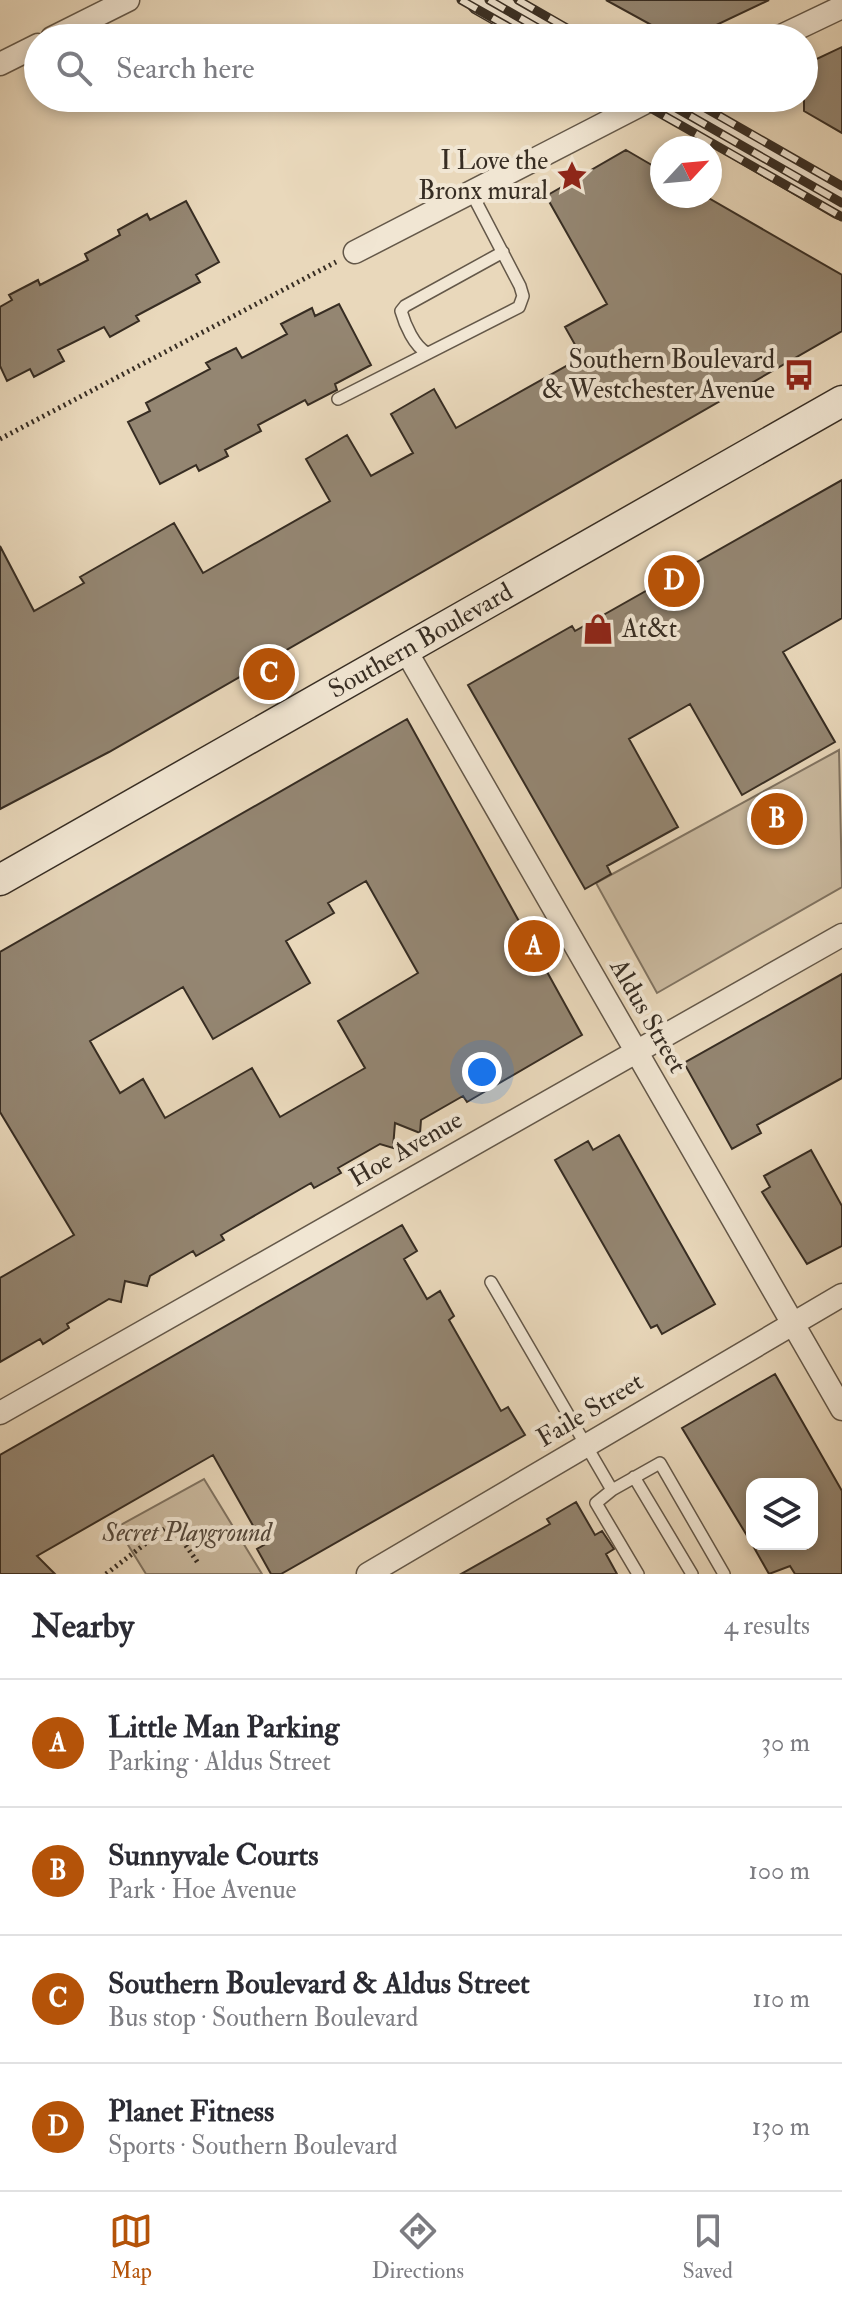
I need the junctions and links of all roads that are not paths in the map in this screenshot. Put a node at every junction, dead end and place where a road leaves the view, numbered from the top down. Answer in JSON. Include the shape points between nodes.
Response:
{"nodes":[{"id":1,"x":128,"y":0,"type":"edge"},
{"id":2,"x":482,"y":0,"type":"edge"},
{"id":3,"x":842,"y":7,"type":"edge"},
{"id":4,"x":513,"y":9,"type":"edge"},
{"id":5,"x":80,"y":24,"type":"edge"},
{"id":6,"x":532,"y":24,"type":"edge"},
{"id":7,"x":806,"y":24,"type":"edge"},
{"id":8,"x":24,"y":52,"type":"edge"},
{"id":9,"x":0,"y":64,"type":"edge"},
{"id":10,"x":629,"y":112,"type":"edge"},
{"id":11,"x":681,"y":112,"type":"edge"},
{"id":12,"x":471,"y":192,"type":"junction"},
{"id":13,"x":842,"y":204,"type":"edge"},
{"id":14,"x":355,"y":252,"type":"road end"},
{"id":15,"x":503,"y":252,"type":"junction"},
{"id":16,"x":427,"y":353,"type":"junction"},
{"id":17,"x":338,"y":399,"type":"dead end"},
{"id":18,"x":842,"y":401,"type":"edge"},
{"id":19,"x":406,"y":651,"type":"junction"},
{"id":20,"x":0,"y":880,"type":"edge"},
{"id":21,"x":842,"y":935,"type":"edge"},
{"id":22,"x":636,"y":1050,"type":"junction"},
{"id":23,"x":491,"y":1282,"type":"dead end"},
{"id":24,"x":842,"y":1295,"type":"edge"},
{"id":25,"x":793,"y":1323,"type":"junction"},
{"id":26,"x":842,"y":1409,"type":"edge"},
{"id":27,"x":0,"y":1413,"type":"edge"},
{"id":28,"x":587,"y":1445,"type":"junction"},
{"id":29,"x":634,"y":1477,"type":"junction"},
{"id":30,"x":612,"y":1490,"type":"junction"},
{"id":31,"x":368,"y":1574,"type":"edge"},
{"id":32,"x":638,"y":1574,"type":"edge"},
{"id":33,"x":692,"y":1574,"type":"edge"},
{"id":34,"x":724,"y":1574,"type":"edge"}],
"edges":[{"from":1,"to":5,"type":"street"},
{"from":2,"to":4,"type":"main road"},
{"from":3,"to":7,"type":"street"},
{"from":4,"to":6,"type":"main road"},
{"from":8,"to":9,"type":"street"},
{"from":10,"to":12,"type":"street"},
{"from":11,"to":13,"type":"main road"},
{"from":12,"to":14,"type":"street"},
{"from":12,"to":15,"type":"lane"},
{"from":15,"to":16,"type":"lane","via":[[523,296],[519,307]]},
{"from":15,"to":16,"type":"lane","via":[[401,311]]},
{"from":16,"to":17,"type":"lane"},
{"from":18,"to":19,"type":"main road","name":"Southern Boulevard"},
{"from":19,"to":20,"type":"main road","name":"Southern Boulevard"},
{"from":19,"to":22,"type":"street","name":"Aldus Street"},
{"from":21,"to":22,"type":"street","name":"Hoe Avenue"},
{"from":22,"to":25,"type":"street","name":"Aldus Street"},
{"from":22,"to":27,"type":"street","name":"Hoe Avenue"},
{"from":23,"to":28,"type":"lane"},
{"from":24,"to":25,"type":"street","name":"Faile Street"},
{"from":25,"to":26,"type":"street","name":"Aldus Street"},
{"from":25,"to":28,"type":"street","name":"Faile Street"},
{"from":28,"to":30,"type":"lane"},
{"from":28,"to":31,"type":"street","name":"Faile Street"},
{"from":29,"to":30,"type":"lane"},
{"from":29,"to":33,"type":"lane"},
{"from":29,"to":34,"type":"lane","via":[[660,1463]]},
{"from":30,"to":32,"type":"lane","via":[[596,1503]]}]}
